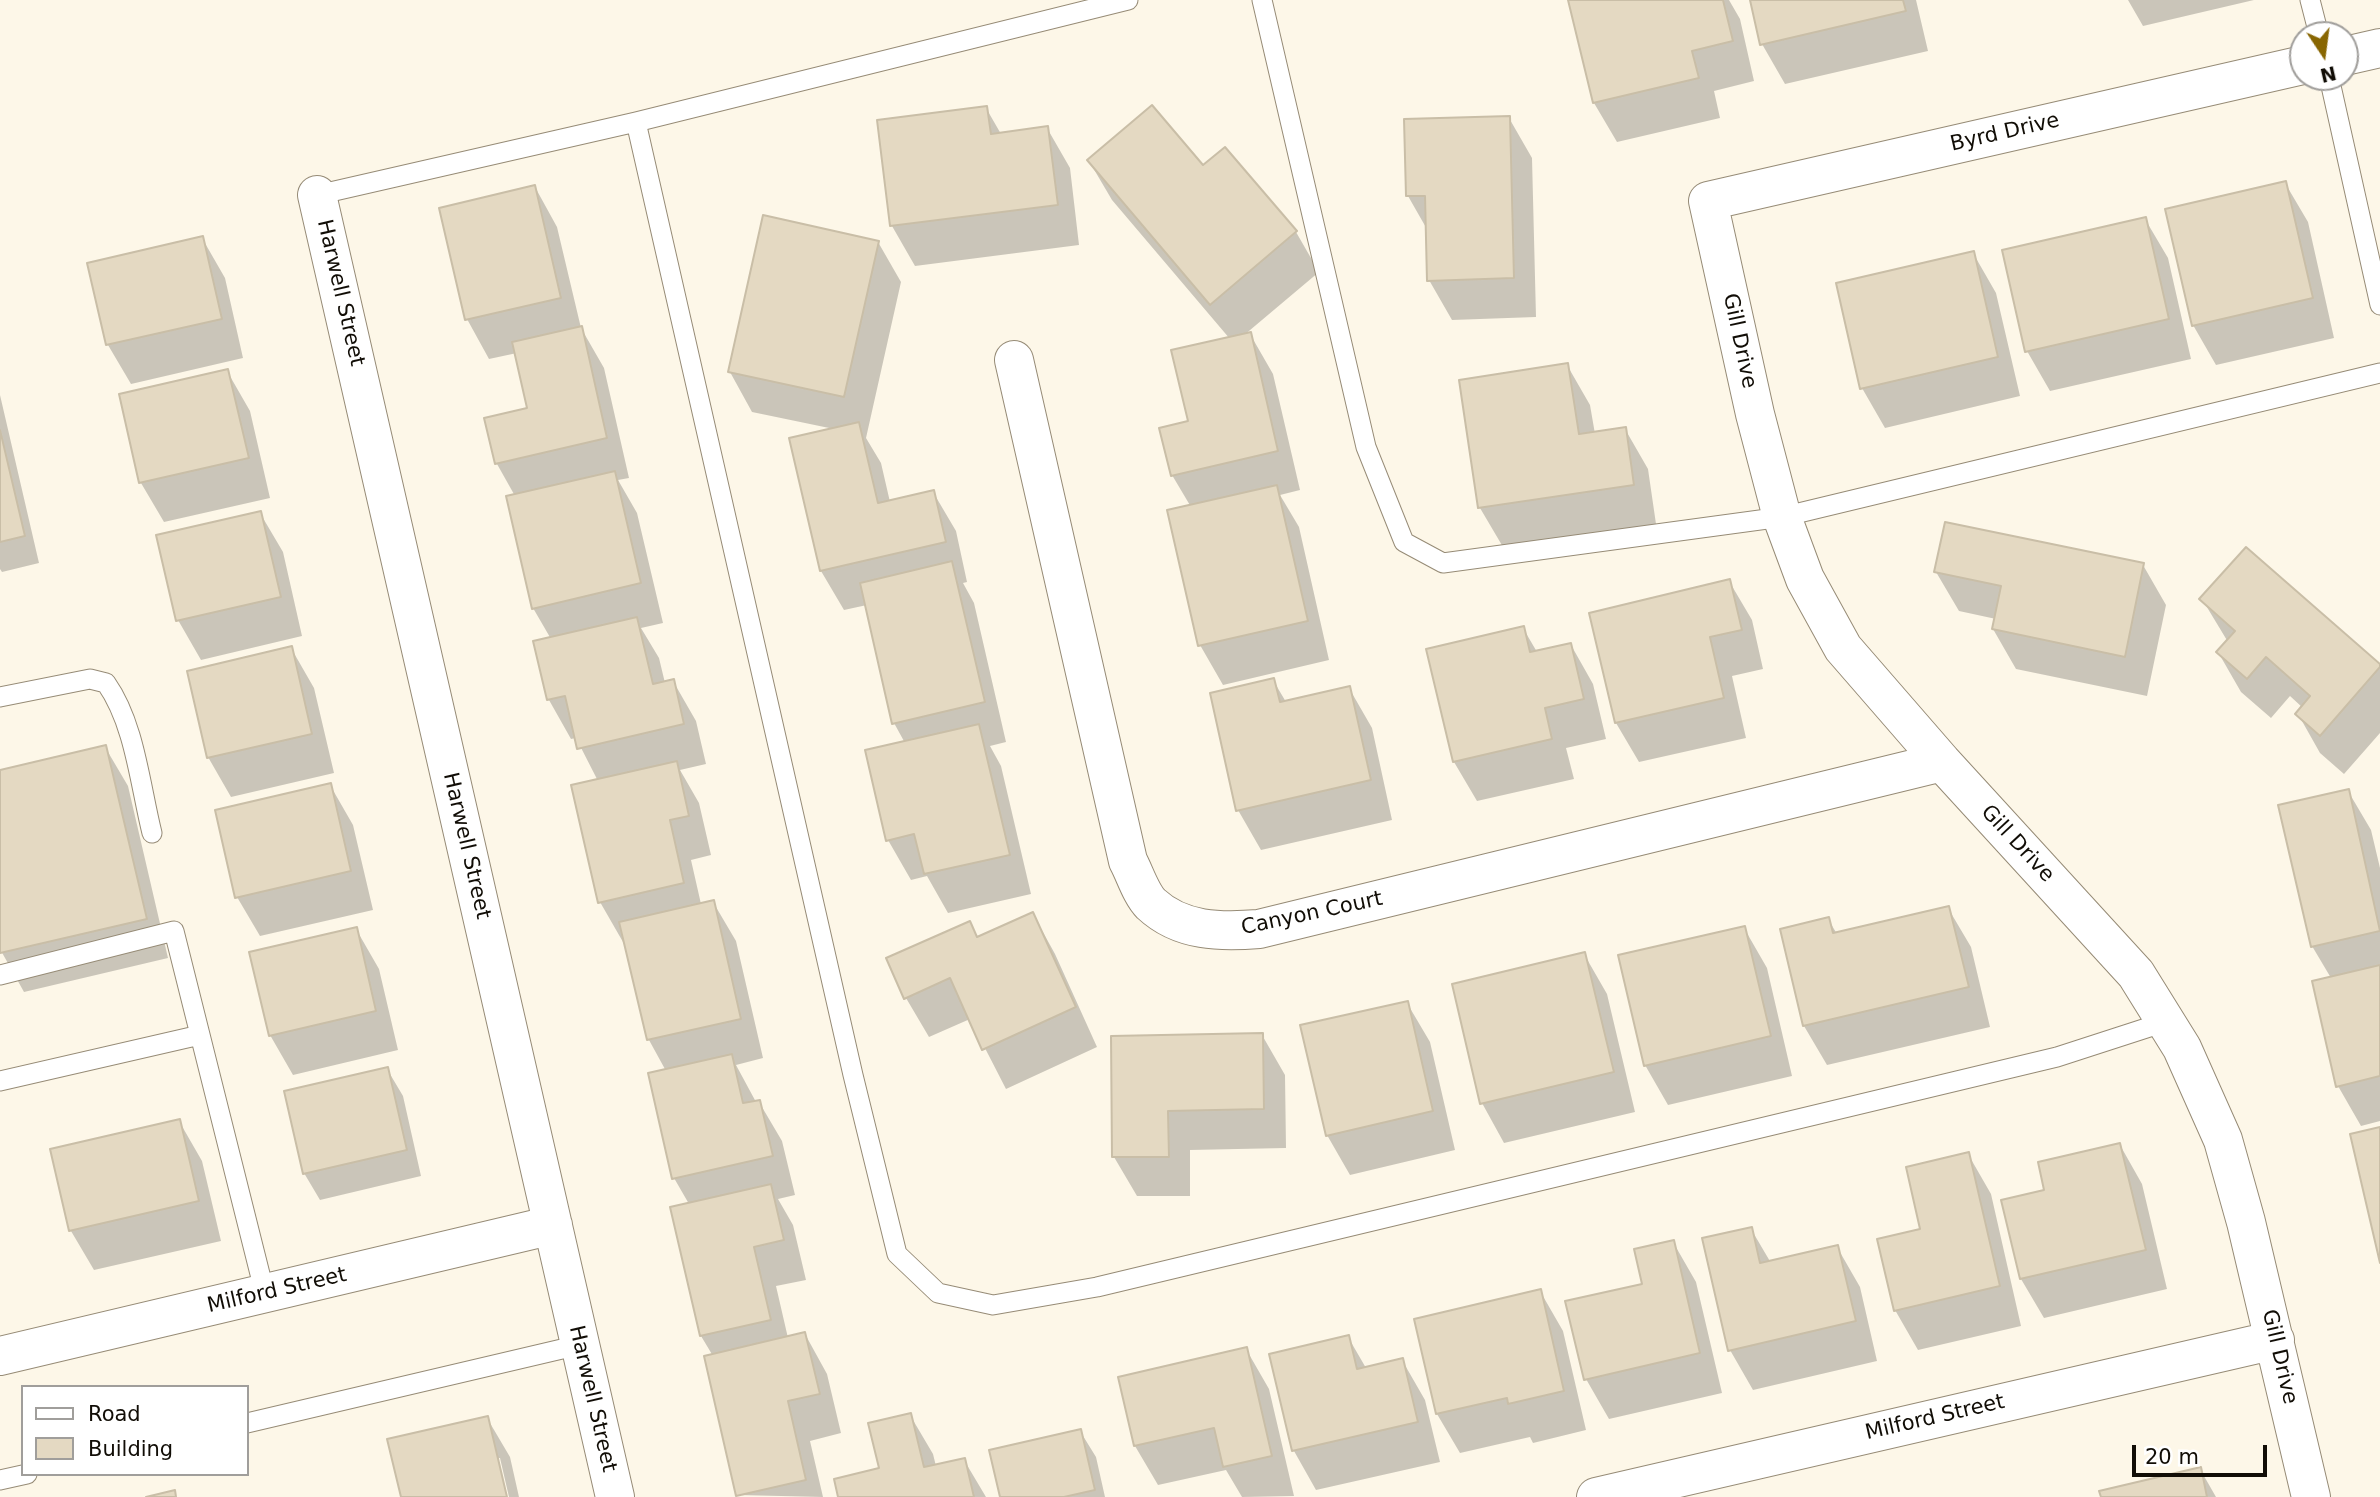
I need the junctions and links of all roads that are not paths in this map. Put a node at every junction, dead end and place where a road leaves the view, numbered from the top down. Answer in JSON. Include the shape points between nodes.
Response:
{"nodes":[{"id":1,"x":1128,"y":0,"type":"edge"},
{"id":2,"x":1262,"y":0,"type":"edge"},
{"id":3,"x":2310,"y":0,"type":"edge"},
{"id":4,"x":2315,"y":21,"type":"edge"},
{"id":5,"x":2380,"y":48,"type":"edge"},
{"id":6,"x":2359,"y":53,"type":"edge"},
{"id":7,"x":2289,"y":68,"type":"edge"},
{"id":8,"x":2332,"y":91,"type":"edge"},
{"id":9,"x":636,"y":121,"type":"junction"},
{"id":10,"x":317,"y":195,"type":"joint"},
{"id":11,"x":1708,"y":201,"type":"joint"},
{"id":12,"x":2380,"y":305,"type":"edge"},
{"id":13,"x":1014,"y":360,"type":"dead end"},
{"id":14,"x":2380,"y":373,"type":"edge"},
{"id":15,"x":1782,"y":517,"type":"junction"},
{"id":16,"x":0,"y":697,"type":"edge"},
{"id":17,"x":1942,"y":762,"type":"junction"},
{"id":18,"x":152,"y":833,"type":"dead end"},
{"id":19,"x":0,"y":975,"type":"edge"},
{"id":20,"x":2165,"y":1022,"type":"junction"},
{"id":21,"x":200,"y":1035,"type":"junction"},
{"id":22,"x":0,"y":1081,"type":"edge"},
{"id":23,"x":553,"y":1225,"type":"junction"},
{"id":24,"x":265,"y":1294,"type":"junction"},
{"id":25,"x":2275,"y":1340,"type":"junction"},
{"id":26,"x":579,"y":1345,"type":"junction"},
{"id":27,"x":0,"y":1356,"type":"edge"},
{"id":28,"x":248,"y":1423,"type":"edge"},
{"id":29,"x":21,"y":1475,"type":"edge"},
{"id":30,"x":0,"y":1480,"type":"edge"},
{"id":31,"x":615,"y":1497,"type":"edge"},
{"id":32,"x":1596,"y":1497,"type":"edge"},
{"id":33,"x":2311,"y":1497,"type":"edge"}],
"edges":[{"from":1,"to":9,"type":"lane"},
{"from":2,"to":15,"type":"lane","via":[[1366,447],[1404,542],[1443,563]]},
{"from":3,"to":4,"type":"lane"},
{"from":5,"to":6,"type":"street"},
{"from":7,"to":11,"type":"street","name":"Byrd Drive"},
{"from":8,"to":12,"type":"lane"},
{"from":9,"to":10,"type":"lane"},
{"from":9,"to":20,"type":"lane","via":[[897,1254],[938,1293],[993,1305],[1097,1287],[2057,1057]]},
{"from":10,"to":23,"type":"street","name":"Harwell Street"},
{"from":11,"to":15,"type":"street","name":"Gill Drive"},
{"from":13,"to":17,"type":"street","name":"Canyon Court","via":[[1128,861],[1150,903],[1178,923],[1223,932],[1259,929]]},
{"from":14,"to":15,"type":"lane"},
{"from":15,"to":17,"type":"street","name":"Gill Drive","via":[[1805,579],[1843,648]]},
{"from":16,"to":18,"type":"lane","via":[[90,679],[106,683],[116,696],[127,730]]},
{"from":17,"to":20,"type":"street","name":"Gill Drive","via":[[2136,974]]},
{"from":19,"to":21,"type":"lane","via":[[174,931]]},
{"from":20,"to":25,"type":"street","name":"Gill Drive","via":[[2182,1048],[2223,1140]]},
{"from":21,"to":22,"type":"lane"},
{"from":21,"to":24,"type":"lane"},
{"from":23,"to":24,"type":"street","name":"Milford Street"},
{"from":23,"to":26,"type":"street","name":"Harwell Street"},
{"from":24,"to":27,"type":"street","name":"Milford Street"},
{"from":25,"to":32,"type":"street","name":"Milford Street"},
{"from":25,"to":33,"type":"street","name":"Gill Drive"},
{"from":26,"to":28,"type":"lane"},
{"from":26,"to":31,"type":"street","name":"Harwell Street"},
{"from":29,"to":30,"type":"lane"}]}
